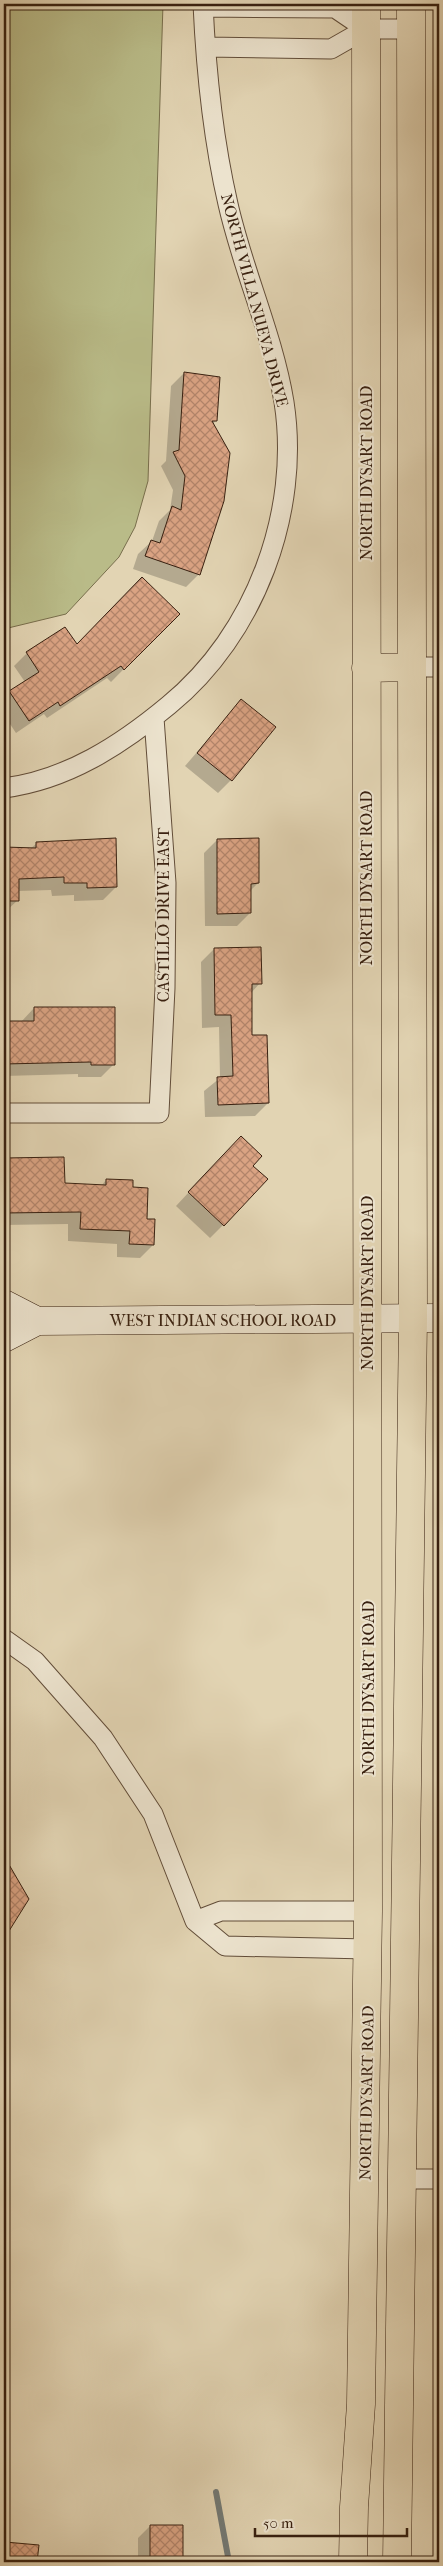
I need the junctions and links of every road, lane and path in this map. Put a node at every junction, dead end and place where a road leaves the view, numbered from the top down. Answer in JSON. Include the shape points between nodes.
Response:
{"nodes":[{"id":1,"x":203,"y":5,"type":"edge"},
{"id":2,"x":366,"y":16,"type":"edge"},
{"id":3,"x":411,"y":16,"type":"edge"},
{"id":4,"x":206,"y":47,"type":"junction"},
{"id":5,"x":411,"y":667,"type":"junction"},
{"id":6,"x":439,"y":667,"type":"edge"},
{"id":7,"x":366,"y":668,"type":"junction"},
{"id":8,"x":154,"y":718,"type":"junction"},
{"id":9,"x":4,"y":788,"type":"edge"},
{"id":10,"x":4,"y":1113,"type":"edge"},
{"id":11,"x":4,"y":1304,"type":"edge"},
{"id":12,"x":426,"y":1318,"type":"edge"},
{"id":13,"x":367,"y":1319,"type":"junction"},
{"id":14,"x":37,"y":1321,"type":"junction"},
{"id":15,"x":4,"y":1338,"type":"edge"},
{"id":16,"x":4,"y":1639,"type":"edge"},
{"id":17,"x":368,"y":1911,"type":"junction"},
{"id":18,"x":195,"y":1921,"type":"junction"},
{"id":19,"x":368,"y":1948,"type":"junction"},
{"id":20,"x":402,"y":2179,"type":"junction"},
{"id":21,"x":439,"y":2179,"type":"edge"},
{"id":22,"x":353,"y":2562,"type":"edge"},
{"id":23,"x":397,"y":2562,"type":"edge"}],
"edges":[{"from":1,"to":2,"type":"street","via":[[335,8]]},
{"from":1,"to":4,"type":"street","name":"NORTH VILLA NUEVA DRIVE"},
{"from":2,"to":3,"type":"street"},
{"from":2,"to":4,"type":"street","via":[[331,49]]},
{"from":2,"to":7,"type":"main road","name":"NORTH DYSART ROAD"},
{"from":3,"to":5,"type":"main road"},
{"from":4,"to":8,"type":"street","name":"NORTH VILLA NUEVA DRIVE","via":[[228,202],[284,403],[287,443],[285,486],[271,554],[256,593],[209,665],[182,695]]},
{"from":5,"to":6,"type":"street"},
{"from":5,"to":7,"type":"main road"},
{"from":5,"to":12,"type":"main road"},
{"from":7,"to":13,"type":"main road","name":"NORTH DYSART ROAD"},
{"from":8,"to":9,"type":"street","name":"NORTH VILLA NUEVA DRIVE","via":[[114,746],[74,767],[43,779]]},
{"from":8,"to":10,"type":"street","name":"CASTILLO DRIVE EAST","via":[[163,830],[166,932],[159,1112]]},
{"from":11,"to":14,"type":"main road","name":"WEST INDIAN SCHOOL ROAD"},
{"from":12,"to":13,"type":"main road","name":"WEST INDIAN SCHOOL ROAD"},
{"from":12,"to":20,"type":"main road"},
{"from":13,"to":14,"type":"main road","name":"WEST INDIAN SCHOOL ROAD"},
{"from":13,"to":17,"type":"main road","name":"NORTH DYSART ROAD"},
{"from":14,"to":15,"type":"main road","name":"WEST INDIAN SCHOOL ROAD"},
{"from":16,"to":18,"type":"street","via":[[35,1661],[103,1738],[154,1814]]},
{"from":17,"to":18,"type":"street","via":[[221,1911]]},
{"from":17,"to":19,"type":"main road","name":"NORTH DYSART ROAD"},
{"from":18,"to":19,"type":"street","via":[[224,1946]]},
{"from":19,"to":22,"type":"main road","name":"NORTH DYSART ROAD","via":[[362,2404]]},
{"from":20,"to":21,"type":"street"},
{"from":20,"to":23,"type":"main road"}]}
